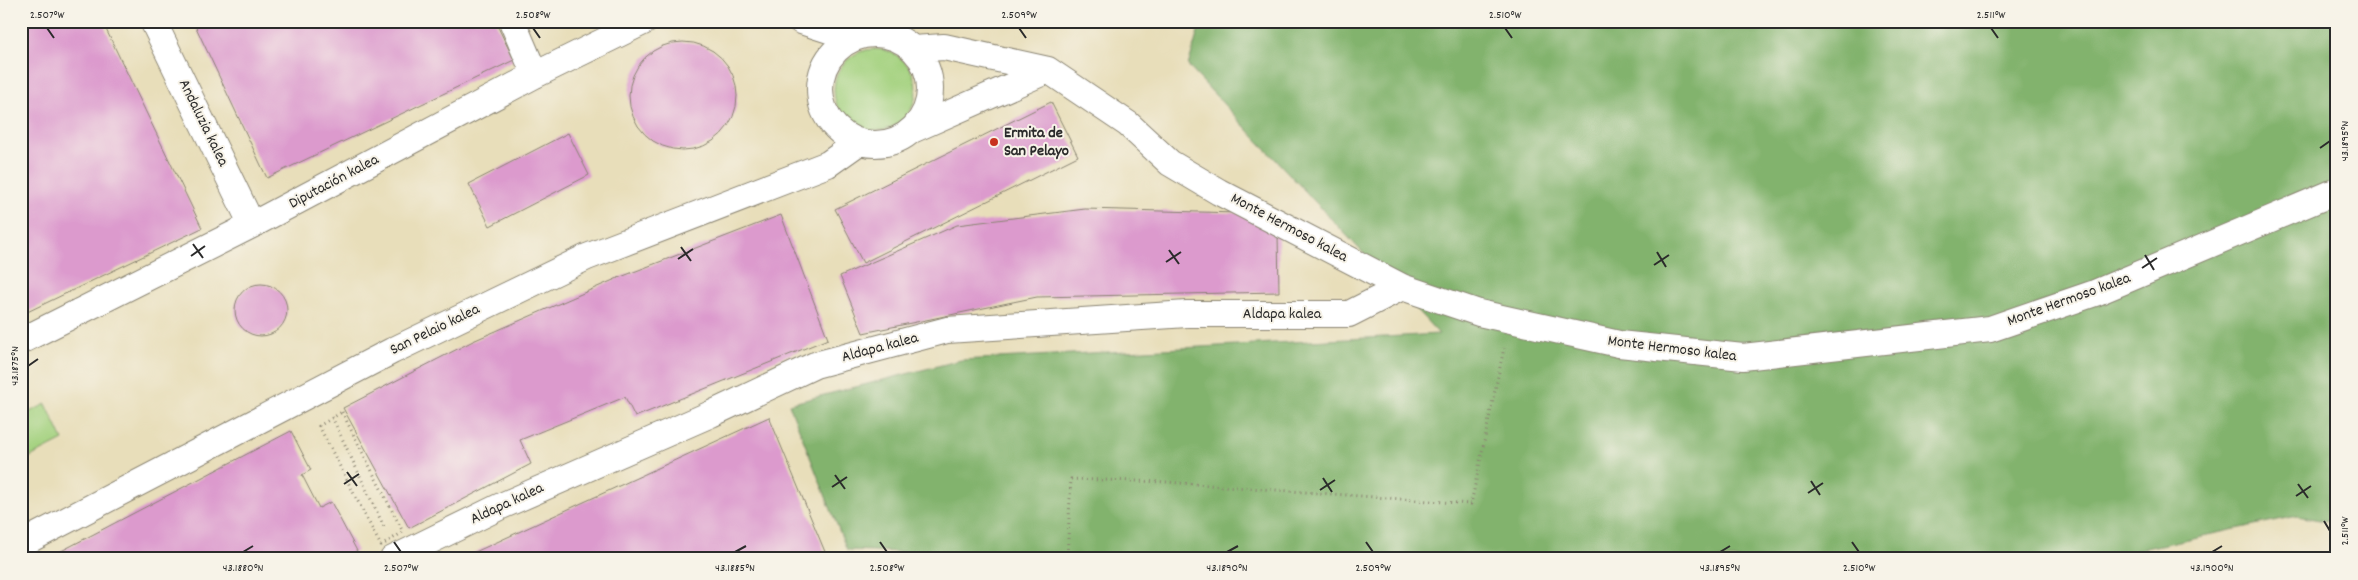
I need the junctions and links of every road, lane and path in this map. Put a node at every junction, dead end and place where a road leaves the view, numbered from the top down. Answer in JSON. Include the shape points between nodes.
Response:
{"nodes":[{"id":1,"x":153,"y":21,"type":"edge"},
{"id":2,"x":512,"y":21,"type":"edge"},
{"id":3,"x":645,"y":21,"type":"edge"},
{"id":4,"x":801,"y":21,"type":"edge"},
{"id":5,"x":837,"y":35,"type":"edge"},
{"id":6,"x":912,"y":49,"type":"junction"},
{"id":7,"x":1048,"y":70,"type":"junction"},
{"id":8,"x":535,"y":75,"type":"junction"},
{"id":9,"x":912,"y":130,"type":"junction"},
{"id":10,"x":859,"y":142,"type":"junction"},
{"id":11,"x":2337,"y":191,"type":"edge"},
{"id":12,"x":252,"y":225,"type":"junction"},
{"id":13,"x":1402,"y":288,"type":"junction"},
{"id":14,"x":1515,"y":322,"type":"junction"},
{"id":15,"x":21,"y":341,"type":"edge"},
{"id":16,"x":338,"y":431,"type":"dead end"},
{"id":17,"x":21,"y":544,"type":"edge"},
{"id":18,"x":394,"y":552,"type":"edge"},
{"id":19,"x":1067,"y":559,"type":"edge"}],
"edges":[{"from":1,"to":12,"type":"street","name":"Andaluzia kalea"},
{"from":2,"to":8,"type":"street"},
{"from":3,"to":8,"type":"street","name":"Diputación kalea"},
{"from":4,"to":5,"type":"street"},
{"from":5,"to":6,"type":"street","via":[[848,41],[864,35],[882,34],[898,39]]},
{"from":5,"to":10,"type":"street","via":[[824,67],[821,104],[829,121],[842,134]]},
{"from":6,"to":7,"type":"street","name":"Monte Hermoso kalea","via":[[944,47]]},
{"from":6,"to":9,"type":"street","via":[[924,63],[929,99],[923,116]]},
{"from":7,"to":9,"type":"street"},
{"from":7,"to":13,"type":"street","name":"Monte Hermoso kalea","via":[[1128,124],[1170,163]]},
{"from":8,"to":12,"type":"street","name":"Diputación kalea"},
{"from":9,"to":10,"type":"street","via":[[896,140],[878,144]]},
{"from":10,"to":17,"type":"street","name":"San Pelaio kalea","via":[[828,164],[587,257],[340,377]]},
{"from":11,"to":14,"type":"street","name":"Monte Hermoso kalea","via":[[2095,294],[1990,329],[1743,357],[1619,344]]},
{"from":12,"to":15,"type":"street","name":"Diputación kalea"},
{"from":13,"to":14,"type":"street","name":"Monte Hermoso kalea"},
{"from":13,"to":18,"type":"street","name":"Aldapa kalea","via":[[1349,314],[1187,314],[947,330],[814,365],[711,414]]},
{"from":14,"to":19,"type":"path","via":[[1501,357],[1471,504],[1166,482],[1071,479]]},
{"from":16,"to":18,"type":"path"},
{"from":18,"to":18,"type":"path","via":[[381,546],[319,426],[342,412],[403,532]]}]}
